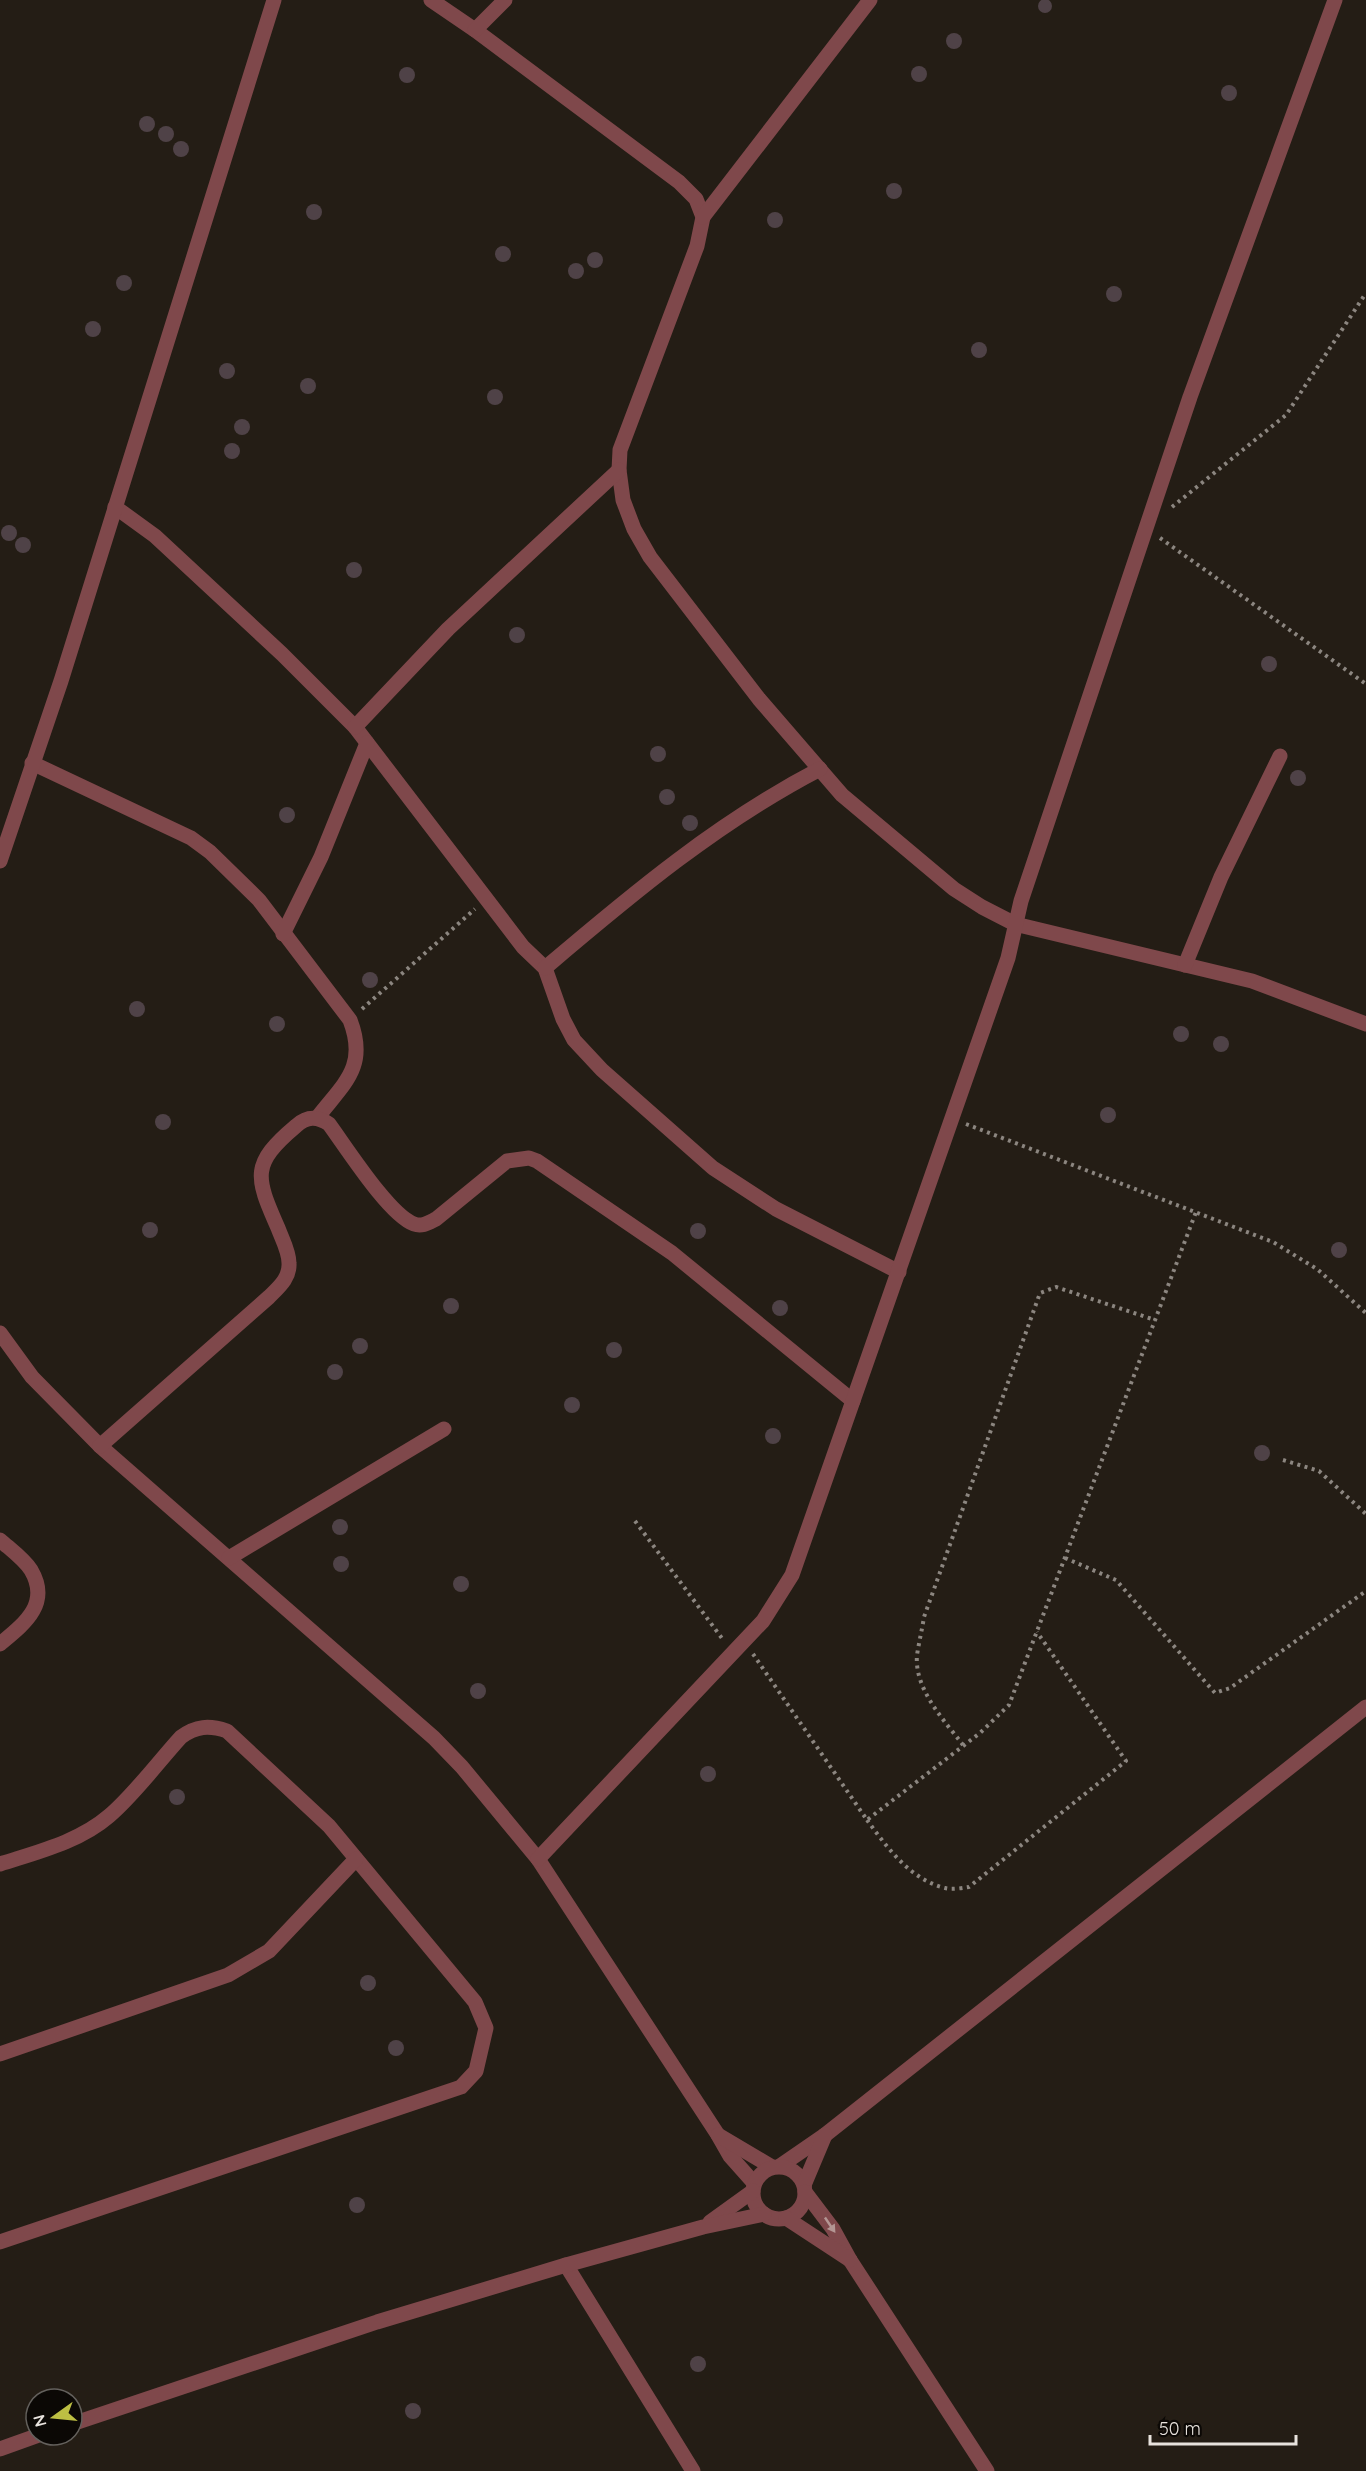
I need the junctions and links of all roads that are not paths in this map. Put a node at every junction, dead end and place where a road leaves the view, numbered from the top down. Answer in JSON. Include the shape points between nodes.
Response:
{"nodes":[{"id":1,"x":274,"y":0,"type":"edge"},
{"id":2,"x":431,"y":0,"type":"edge"},
{"id":3,"x":505,"y":0,"type":"edge"},
{"id":4,"x":870,"y":0,"type":"edge"},
{"id":5,"x":1335,"y":0,"type":"edge"},
{"id":6,"x":475,"y":30,"type":"junction"},
{"id":7,"x":703,"y":217,"type":"junction"},
{"id":8,"x":619,"y":470,"type":"junction"},
{"id":9,"x":115,"y":507,"type":"junction"},
{"id":10,"x":355,"y":727,"type":"junction"},
{"id":11,"x":367,"y":743,"type":"junction"},
{"id":12,"x":1280,"y":756,"type":"dead end"},
{"id":13,"x":32,"y":764,"type":"junction"},
{"id":14,"x":820,"y":769,"type":"junction"},
{"id":15,"x":0,"y":861,"type":"edge"},
{"id":16,"x":1015,"y":924,"type":"junction"},
{"id":17,"x":283,"y":934,"type":"junction"},
{"id":18,"x":1185,"y":965,"type":"junction"},
{"id":19,"x":545,"y":968,"type":"junction"},
{"id":20,"x":1366,"y":1023,"type":"edge"},
{"id":21,"x":317,"y":1118,"type":"junction"},
{"id":22,"x":899,"y":1272,"type":"junction"},
{"id":23,"x":0,"y":1333,"type":"edge"},
{"id":24,"x":853,"y":1401,"type":"junction"},
{"id":25,"x":444,"y":1429,"type":"dead end"},
{"id":26,"x":100,"y":1446,"type":"junction"},
{"id":27,"x":0,"y":1540,"type":"edge"},
{"id":28,"x":229,"y":1558,"type":"junction"},
{"id":29,"x":0,"y":1644,"type":"edge"},
{"id":30,"x":1366,"y":1707,"type":"edge"},
{"id":31,"x":356,"y":1858,"type":"junction"},
{"id":32,"x":538,"y":1859,"type":"junction"},
{"id":33,"x":0,"y":1864,"type":"edge"},
{"id":34,"x":0,"y":2054,"type":"edge"},
{"id":35,"x":825,"y":2134,"type":"junction"},
{"id":36,"x":718,"y":2135,"type":"junction"},
{"id":37,"x":776,"y":2167,"type":"junction"},
{"id":38,"x":753,"y":2187,"type":"junction"},
{"id":39,"x":805,"y":2189,"type":"junction"},
{"id":40,"x":764,"y":2214,"type":"junction"},
{"id":41,"x":786,"y":2218,"type":"junction"},
{"id":42,"x":703,"y":2227,"type":"junction"},
{"id":43,"x":0,"y":2242,"type":"edge"},
{"id":44,"x":850,"y":2260,"type":"junction"},
{"id":45,"x":566,"y":2265,"type":"junction"},
{"id":46,"x":84,"y":2420,"type":"edge"},
{"id":47,"x":24,"y":2440,"type":"edge"},
{"id":48,"x":0,"y":2448,"type":"edge"},
{"id":49,"x":693,"y":2471,"type":"edge"},
{"id":50,"x":987,"y":2471,"type":"edge"}],
"edges":[{"from":1,"to":9,"type":"street"},
{"from":2,"to":6,"type":"street"},
{"from":3,"to":6,"type":"street"},
{"from":4,"to":7,"type":"street"},
{"from":5,"to":16,"type":"street","via":[[1190,397]]},
{"from":6,"to":7,"type":"street","via":[[680,182],[696,199]]},
{"from":7,"to":8,"type":"street","via":[[697,246],[620,450]]},
{"from":8,"to":10,"type":"street","via":[[448,629]]},
{"from":8,"to":14,"type":"street","via":[[623,500],[650,557],[759,699]]},
{"from":9,"to":10,"type":"street","via":[[163,544]]},
{"from":9,"to":13,"type":"street"},
{"from":10,"to":11,"type":"street"},
{"from":11,"to":17,"type":"street","via":[[321,857]]},
{"from":11,"to":19,"type":"street","via":[[523,946]]},
{"from":12,"to":18,"type":"street","via":[[1221,877]]},
{"from":13,"to":15,"type":"street"},
{"from":13,"to":17,"type":"street","via":[[191,838],[259,900]]},
{"from":14,"to":16,"type":"street","via":[[842,795],[954,888]]},
{"from":14,"to":19,"type":"street","via":[[771,794],[641,887]]},
{"from":16,"to":18,"type":"street"},
{"from":16,"to":22,"type":"street","via":[[1008,958]]},
{"from":17,"to":21,"type":"street","via":[[350,1020],[356,1035],[354,1069]]},
{"from":18,"to":20,"type":"street","via":[[1252,981]]},
{"from":19,"to":22,"type":"street","via":[[574,1040],[602,1070],[713,1168],[776,1209]]},
{"from":21,"to":24,"type":"street","via":[[329,1124],[393,1209],[415,1224],[424,1225],[436,1219],[507,1161],[537,1161],[672,1253]]},
{"from":21,"to":26,"type":"street","via":[[302,1120],[273,1145],[260,1175],[266,1201],[286,1246],[288,1276]]},
{"from":22,"to":24,"type":"street"},
{"from":23,"to":26,"type":"street","via":[[32,1377]]},
{"from":24,"to":32,"type":"street","via":[[792,1575],[764,1621]]},
{"from":25,"to":28,"type":"street"},
{"from":26,"to":28,"type":"street"},
{"from":27,"to":29,"type":"street","via":[[30,1568],[38,1593],[27,1622]]},
{"from":28,"to":32,"type":"street","via":[[434,1738]]},
{"from":30,"to":35,"type":"street"},
{"from":31,"to":33,"type":"street","via":[[329,1826],[227,1731],[213,1726],[181,1737],[110,1816],[89,1831]]},
{"from":31,"to":34,"type":"street","via":[[269,1951],[228,1975]]},
{"from":31,"to":43,"type":"street","via":[[476,2002],[486,2028],[476,2071],[470,2080],[447,2092]]},
{"from":32,"to":36,"type":"street"},
{"from":35,"to":37,"type":"street"},
{"from":35,"to":39,"type":"street"},
{"from":36,"to":37,"type":"street"},
{"from":36,"to":38,"type":"street"},
{"from":37,"to":38,"type":"street","via":[[764,2170]]},
{"from":37,"to":39,"type":"street","via":[[792,2170]]},
{"from":38,"to":40,"type":"street","via":[[755,2204]]},
{"from":38,"to":42,"type":"street"},
{"from":39,"to":41,"type":"street","via":[[800,2209]]},
{"from":39,"to":44,"type":"street","one_way":true},
{"from":40,"to":41,"type":"street"},
{"from":40,"to":42,"type":"street"},
{"from":41,"to":44,"type":"street"},
{"from":42,"to":45,"type":"street"},
{"from":44,"to":50,"type":"street"},
{"from":45,"to":46,"type":"street","via":[[366,2326]]},
{"from":45,"to":49,"type":"street"},
{"from":47,"to":48,"type":"street"}]}
